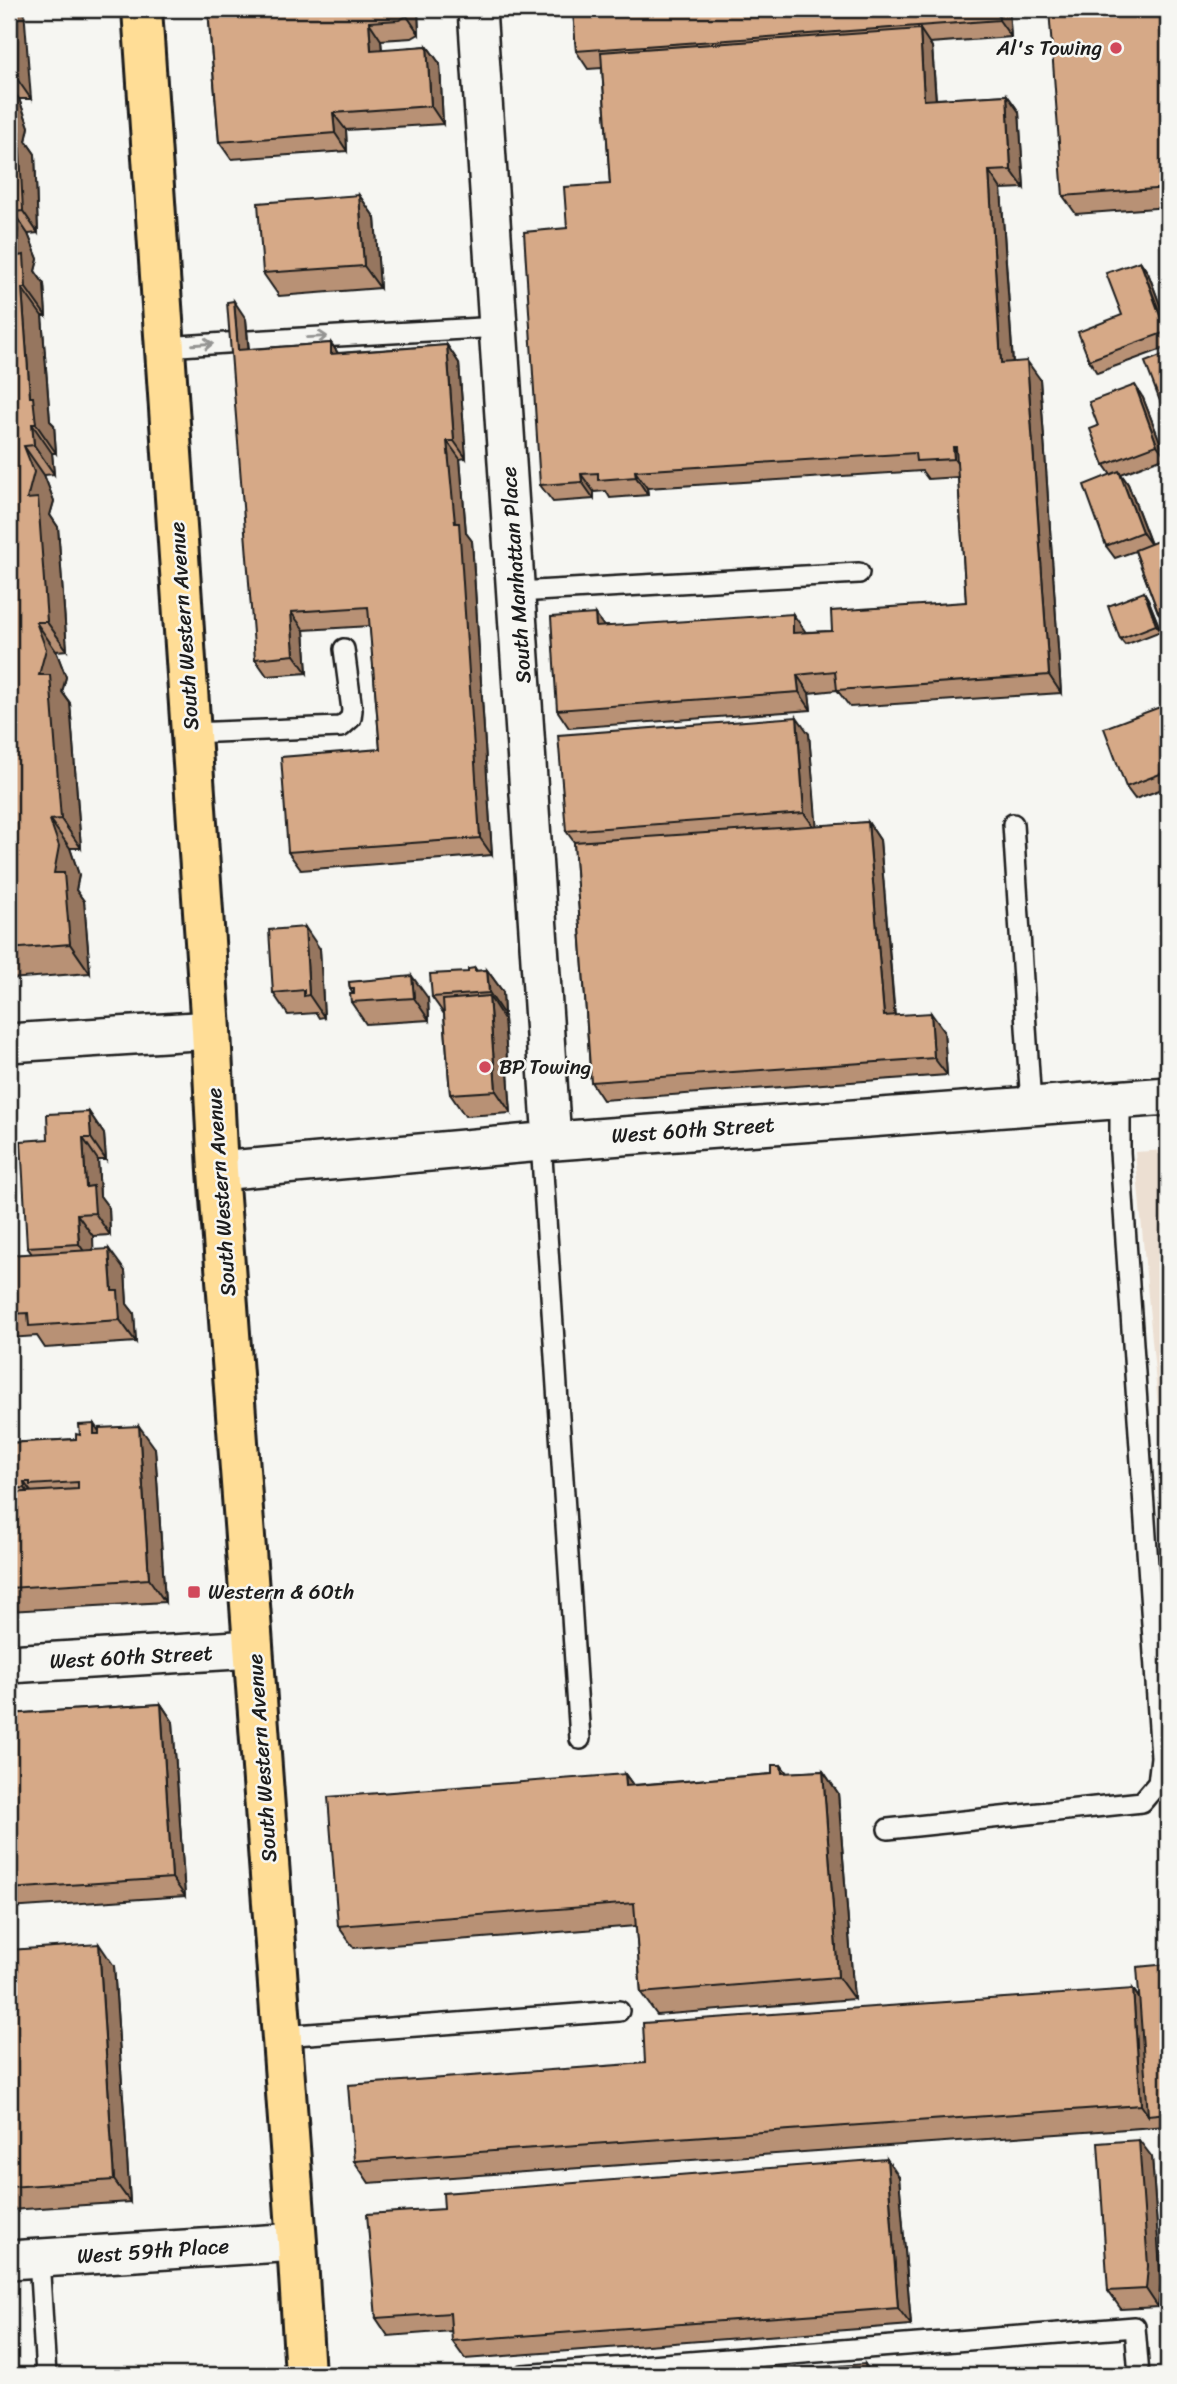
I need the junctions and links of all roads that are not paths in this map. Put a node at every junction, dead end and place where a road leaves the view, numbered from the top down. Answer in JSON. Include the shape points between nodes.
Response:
{"nodes":[{"id":1,"x":142,"y":9,"type":"edge"},
{"id":2,"x":477,"y":9,"type":"edge"},
{"id":3,"x":499,"y":327,"type":"junction"},
{"id":4,"x":165,"y":347,"type":"junction"},
{"id":5,"x":859,"y":573,"type":"dead end"},
{"id":6,"x":517,"y":592,"type":"junction"},
{"id":7,"x":344,"y":649,"type":"dead end"},
{"id":8,"x":191,"y":733,"type":"junction"},
{"id":9,"x":1013,"y":824,"type":"dead end"},
{"id":10,"x":211,"y":1030,"type":"junction"},
{"id":11,"x":9,"y":1043,"type":"edge"},
{"id":12,"x":1168,"y":1096,"type":"edge"},
{"id":13,"x":1120,"y":1099,"type":"junction"},
{"id":14,"x":1031,"y":1105,"type":"junction"},
{"id":15,"x":546,"y":1141,"type":"junction"},
{"id":16,"x":218,"y":1171,"type":"junction"},
{"id":17,"x":253,"y":1649,"type":"junction"},
{"id":18,"x":9,"y":1664,"type":"edge"},
{"id":19,"x":580,"y":1739,"type":"dead end"},
{"id":20,"x":888,"y":1829,"type":"dead end"},
{"id":21,"x":619,"y":2011,"type":"dead end"},
{"id":22,"x":282,"y":2036,"type":"junction"},
{"id":23,"x":297,"y":2242,"type":"junction"},
{"id":24,"x":24,"y":2259,"type":"edge"},
{"id":25,"x":46,"y":2375,"type":"edge"},
{"id":26,"x":305,"y":2375,"type":"edge"},
{"id":27,"x":523,"y":2375,"type":"edge"},
{"id":28,"x":1139,"y":2375,"type":"edge"}],
"edges":[{"from":1,"to":4,"type":"main road","name":"South Western Avenue"},
{"from":2,"to":3,"type":"street","name":"South Manhattan Place"},
{"from":4,"to":3,"type":"lane","one_way":true},
{"from":3,"to":6,"type":"street","name":"South Manhattan Place"},
{"from":4,"to":8,"type":"main road","name":"South Western Avenue"},
{"from":5,"to":6,"type":"lane"},
{"from":6,"to":15,"type":"street","name":"South Manhattan Place"},
{"from":7,"to":8,"type":"lane","via":[[352,710],[351,718],[341,727]]},
{"from":8,"to":10,"type":"main road","name":"South Western Avenue"},
{"from":9,"to":14,"type":"lane"},
{"from":10,"to":11,"type":"street"},
{"from":10,"to":16,"type":"main road","name":"South Western Avenue"},
{"from":12,"to":13,"type":"street","name":"West 60th Street"},
{"from":13,"to":14,"type":"street","name":"West 60th Street"},
{"from":13,"to":20,"type":"lane","via":[[1161,1757],[1158,1783],[1142,1802]]},
{"from":14,"to":15,"type":"street","name":"West 60th Street"},
{"from":15,"to":16,"type":"street","name":"West 60th Street"},
{"from":15,"to":19,"type":"lane"},
{"from":16,"to":17,"type":"main road","name":"South Western Avenue"},
{"from":17,"to":18,"type":"street","name":"West 60th Street"},
{"from":17,"to":22,"type":"main road","name":"South Western Avenue"},
{"from":21,"to":22,"type":"lane"},
{"from":22,"to":23,"type":"main road","name":"South Western Avenue"},
{"from":23,"to":24,"type":"street","name":"West 59th Place"},
{"from":23,"to":26,"type":"main road","name":"South Western Avenue"},
{"from":24,"to":25,"type":"lane"},
{"from":27,"to":28,"type":"lane","via":[[1135,2327]]}]}
